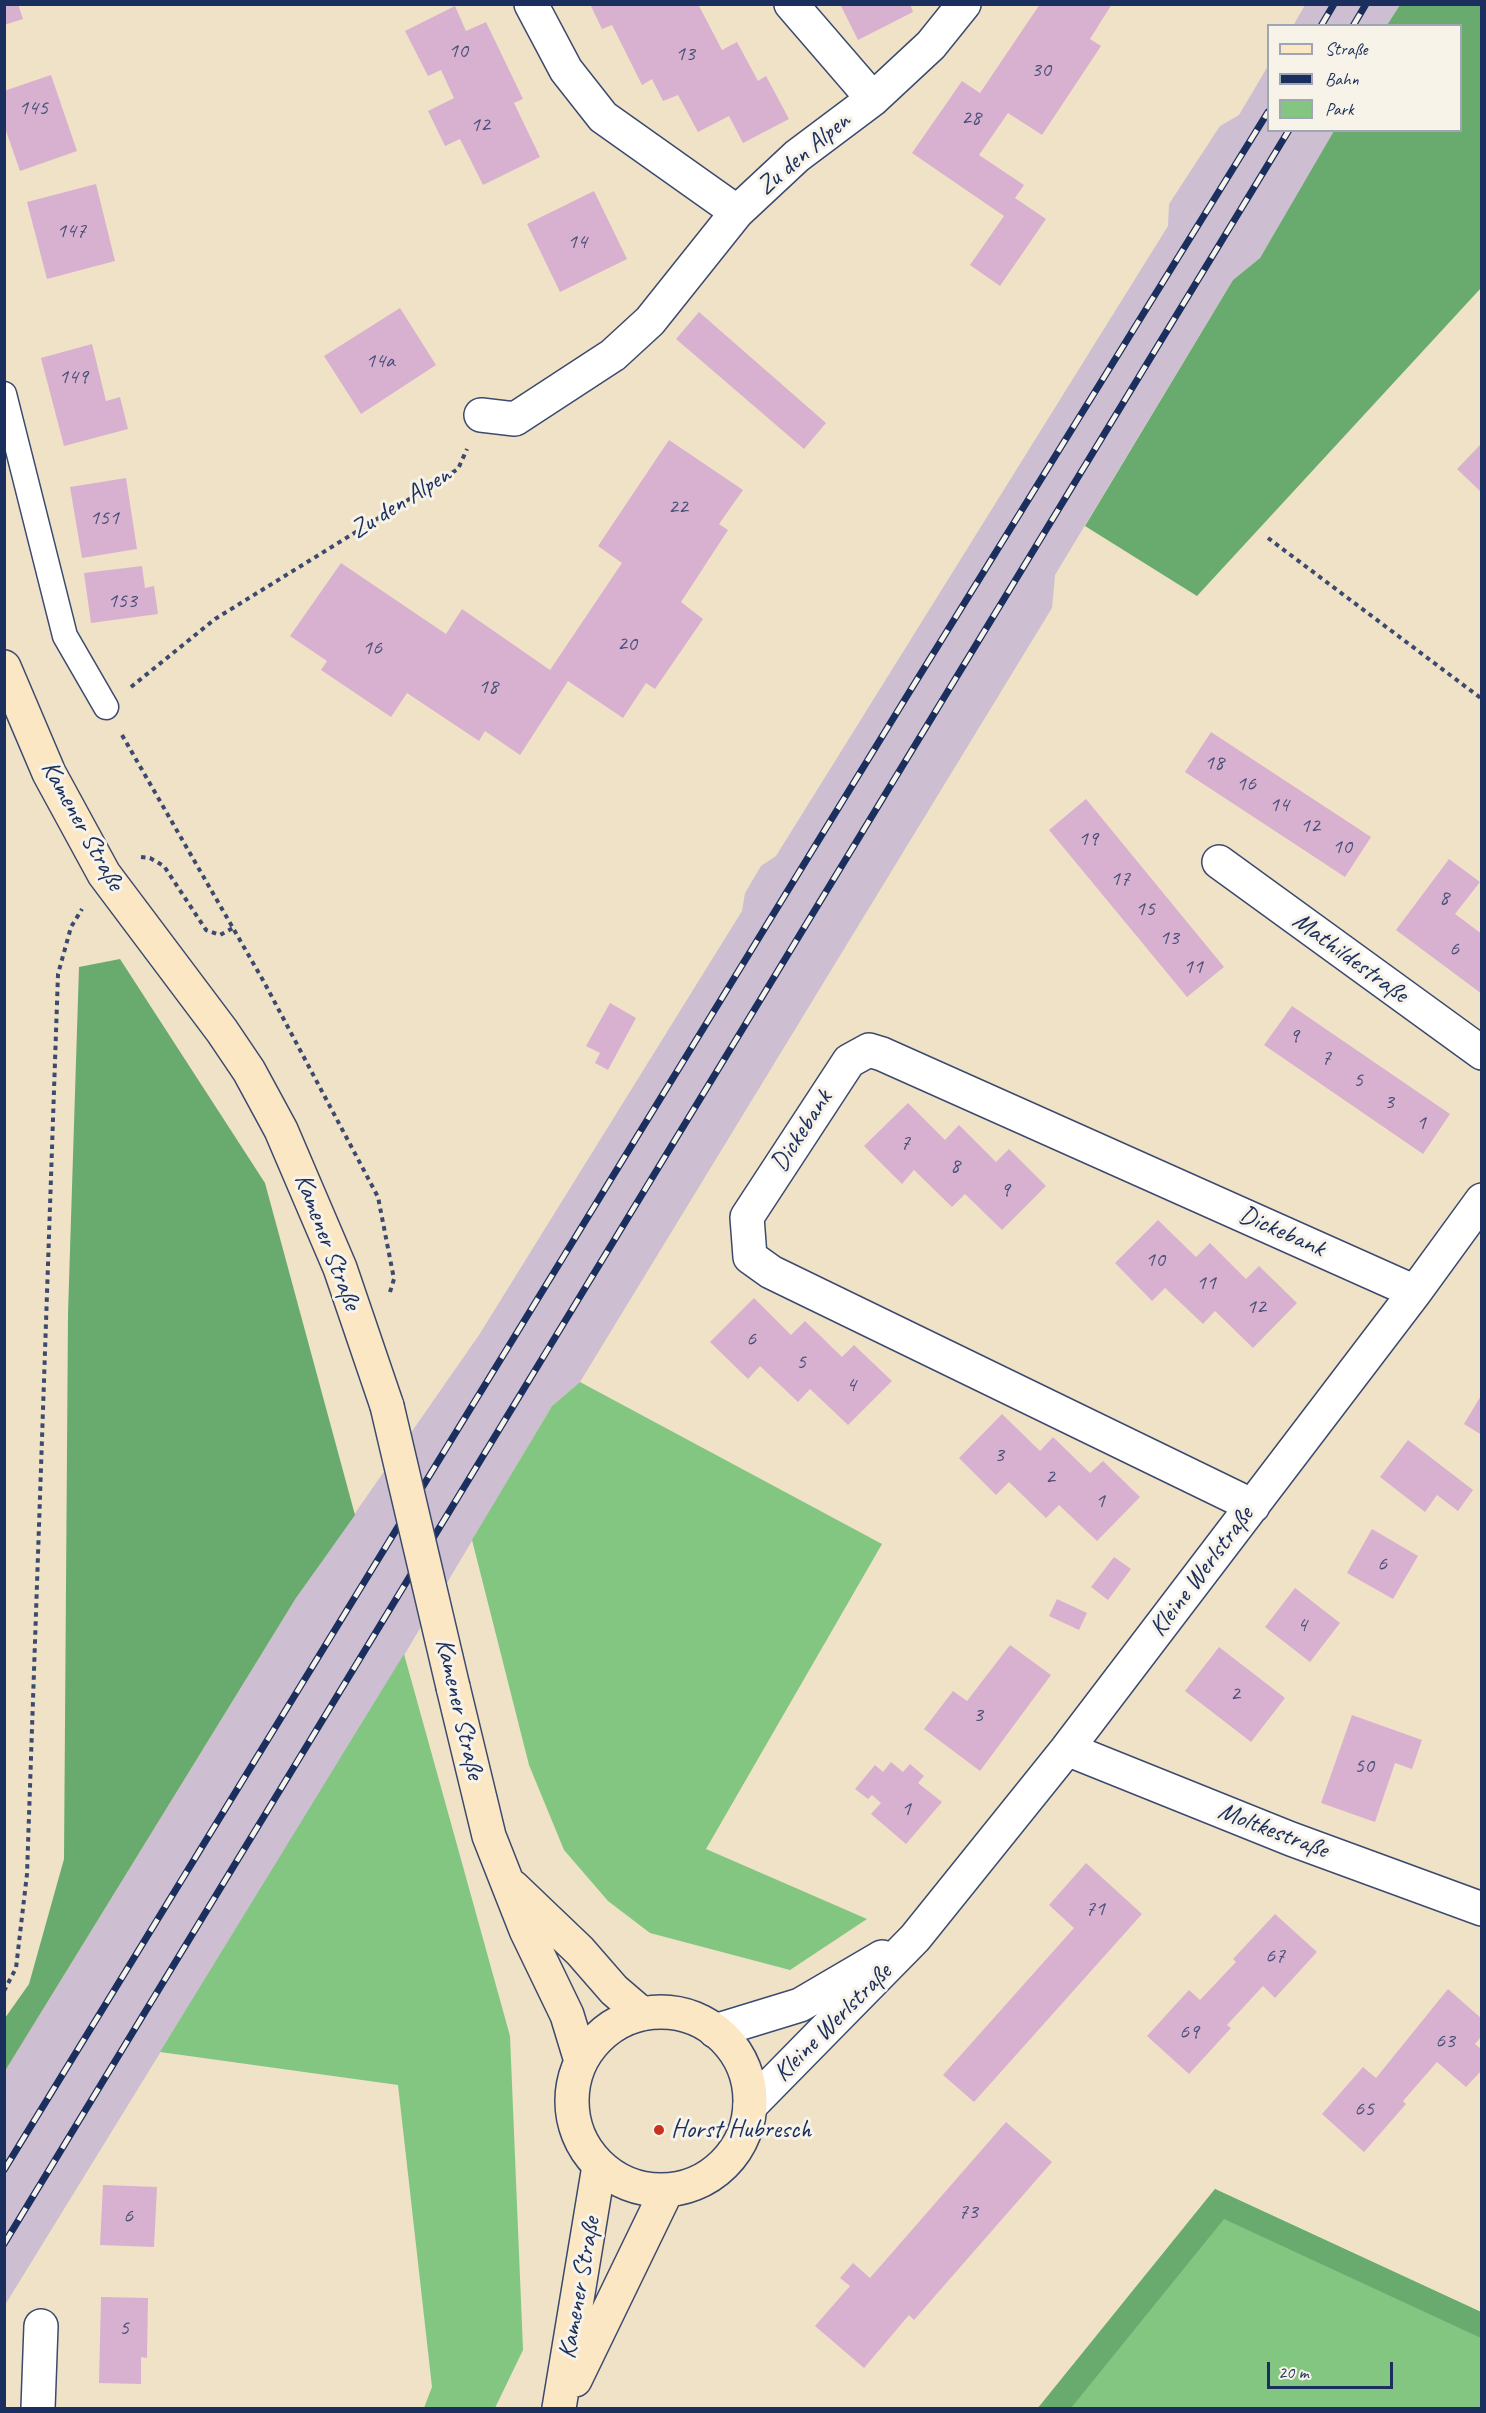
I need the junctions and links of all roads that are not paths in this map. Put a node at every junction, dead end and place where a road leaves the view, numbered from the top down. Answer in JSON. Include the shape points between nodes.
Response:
{"nodes":[{"id":1,"x":531,"y":4,"type":"edge"},
{"id":2,"x":791,"y":4,"type":"edge"},
{"id":3,"x":964,"y":4,"type":"edge"},
{"id":4,"x":873,"y":99,"type":"junction"},
{"id":5,"x":737,"y":212,"type":"junction"},
{"id":6,"x":4,"y":394,"type":"edge"},
{"id":7,"x":481,"y":415,"type":"road end"},
{"id":8,"x":4,"y":667,"type":"edge"},
{"id":9,"x":106,"y":707,"type":"road end"},
{"id":10,"x":1219,"y":862,"type":"dead end"},
{"id":11,"x":1482,"y":1053,"type":"edge"},
{"id":12,"x":1482,"y":1200,"type":"edge"},
{"id":13,"x":1415,"y":1292,"type":"junction"},
{"id":14,"x":1253,"y":1506,"type":"junction"},
{"id":15,"x":1067,"y":1749,"type":"junction"},
{"id":16,"x":505,"y":1880,"type":"junction"},
{"id":17,"x":1482,"y":1909,"type":"edge"},
{"id":18,"x":915,"y":1938,"type":"junction"},
{"id":19,"x":642,"y":2014,"type":"junction"},
{"id":20,"x":715,"y":2031,"type":"junction"},
{"id":21,"x":581,"y":2061,"type":"junction"},
{"id":22,"x":750,"y":2106,"type":"junction"},
{"id":23,"x":599,"y":2166,"type":"junction"},
{"id":24,"x":667,"y":2190,"type":"junction"},
{"id":25,"x":41,"y":2326,"type":"dead end"},
{"id":26,"x":38,"y":2409,"type":"edge"},
{"id":27,"x":560,"y":2409,"type":"edge"}],
"edges":[{"from":1,"to":5,"type":"street","name":"Zu den Alpen","via":[[566,70],[603,117]]},
{"from":2,"to":4,"type":"street","name":"Zu den Alpen"},
{"from":3,"to":4,"type":"street","name":"Zu den Alpen","via":[[931,45]]},
{"from":4,"to":5,"type":"street","name":"Zu den Alpen","via":[[796,156]]},
{"from":5,"to":7,"type":"street","name":"Zu den Alpen","via":[[650,321],[613,355],[515,419]]},
{"from":6,"to":9,"type":"lane","via":[[65,636]]},
{"from":8,"to":16,"type":"main road","name":"Kamener Straße","bridge":true,"via":[[49,773],[104,874],[222,1031],[270,1110],[316,1209],[387,1406],[489,1836]]},
{"from":10,"to":11,"type":"street","name":"Mathildestraße"},
{"from":12,"to":13,"type":"street","name":"Kleine Werlstraße"},
{"from":13,"to":14,"type":"street","name":"Kleine Werlstraße"},
{"from":13,"to":14,"type":"street","name":"Dickebank","via":[[882,1054],[869,1050],[849,1061],[747,1217],[750,1257],[771,1272]]},
{"from":14,"to":15,"type":"street","name":"Kleine Werlstraße"},
{"from":15,"to":17,"type":"street","name":"Moltkestraße","via":[[1291,1839]]},
{"from":15,"to":18,"type":"street","name":"Kleine Werlstraße"},
{"from":16,"to":19,"type":"main road","name":"Kamener Straße"},
{"from":16,"to":21,"type":"main road","name":"Kamener Straße","via":[[567,2015]]},
{"from":18,"to":20,"type":"street","name":"Kleine Werlstraße","via":[[800,2005]]},
{"from":18,"to":22,"type":"street","name":"Kleine Werlstraße"},
{"from":19,"to":20,"type":"main road","via":[[673,2013],[702,2022]]},
{"from":19,"to":21,"type":"main road","via":[[600,2036]]},
{"from":20,"to":22,"type":"main road","via":[[742,2064]]},
{"from":21,"to":23,"type":"main road","via":[[571,2098],[573,2117],[578,2135]]},
{"from":22,"to":24,"type":"main road","via":[[747,2124],[731,2157],[702,2180]]},
{"from":23,"to":24,"type":"main road","via":[[631,2186]]},
{"from":23,"to":27,"type":"main road","name":"Kamener Straße"},
{"from":24,"to":27,"type":"main road","name":"Kamener Straße"},
{"from":25,"to":26,"type":"street"}]}
